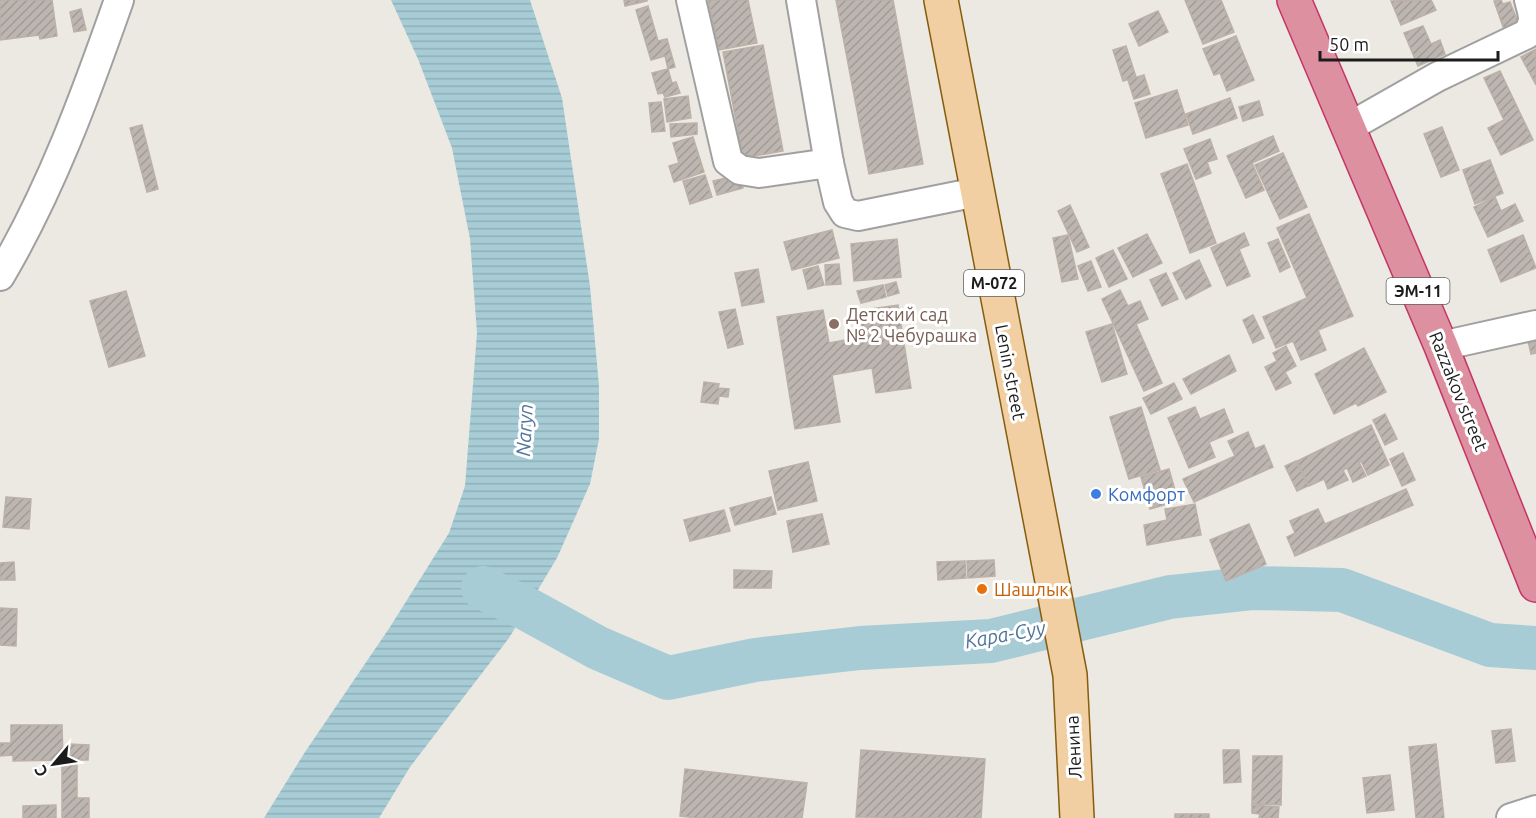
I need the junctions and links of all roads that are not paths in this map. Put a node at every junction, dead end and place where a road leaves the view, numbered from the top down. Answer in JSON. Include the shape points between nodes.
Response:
{"nodes":[{"id":1,"x":119,"y":0,"type":"edge"},
{"id":2,"x":691,"y":0,"type":"edge"},
{"id":3,"x":801,"y":0,"type":"edge"},
{"id":4,"x":941,"y":0,"type":"edge"},
{"id":5,"x":1294,"y":0,"type":"edge"},
{"id":6,"x":1529,"y":0,"type":"edge"},
{"id":7,"x":1349,"y":127,"type":"junction"},
{"id":8,"x":829,"y":163,"type":"junction"},
{"id":9,"x":977,"y":192,"type":"junction"},
{"id":10,"x":0,"y":276,"type":"edge"},
{"id":11,"x":1536,"y":324,"type":"edge"},
{"id":12,"x":1441,"y":346,"type":"junction"},
{"id":13,"x":1536,"y":585,"type":"edge"},
{"id":14,"x":1070,"y":675,"type":"joint"},
{"id":15,"x":1536,"y":810,"type":"edge"},
{"id":16,"x":1077,"y":818,"type":"edge"},
{"id":17,"x":1511,"y":818,"type":"edge"}],
"edges":[{"from":1,"to":10,"type":"street","via":[[87,91],[21,241]]},
{"from":2,"to":8,"type":"street","via":[[728,161],[740,170],[759,173]]},
{"from":3,"to":8,"type":"street"},
{"from":4,"to":9,"type":"main road","name":"Lenin street","number":"М-072"},
{"from":5,"to":7,"type":"highway","name":"Razzakov street","number":"ЭМ-11"},
{"from":6,"to":7,"type":"street","via":[[1533,26],[1527,34],[1437,77]]},
{"from":7,"to":12,"type":"highway","name":"Razzakov street","number":"ЭМ-11"},
{"from":8,"to":9,"type":"street","via":[[838,202],[845,213],[858,216]]},
{"from":9,"to":14,"type":"main road","name":"Lenin street","number":"М-072"},
{"from":11,"to":12,"type":"street"},
{"from":12,"to":13,"type":"highway","name":"Razzakov street","number":"ЭМ-11"},
{"from":14,"to":16,"type":"main road","name":"Ленина","number":"М-072"},
{"from":15,"to":17,"type":"street"}]}
